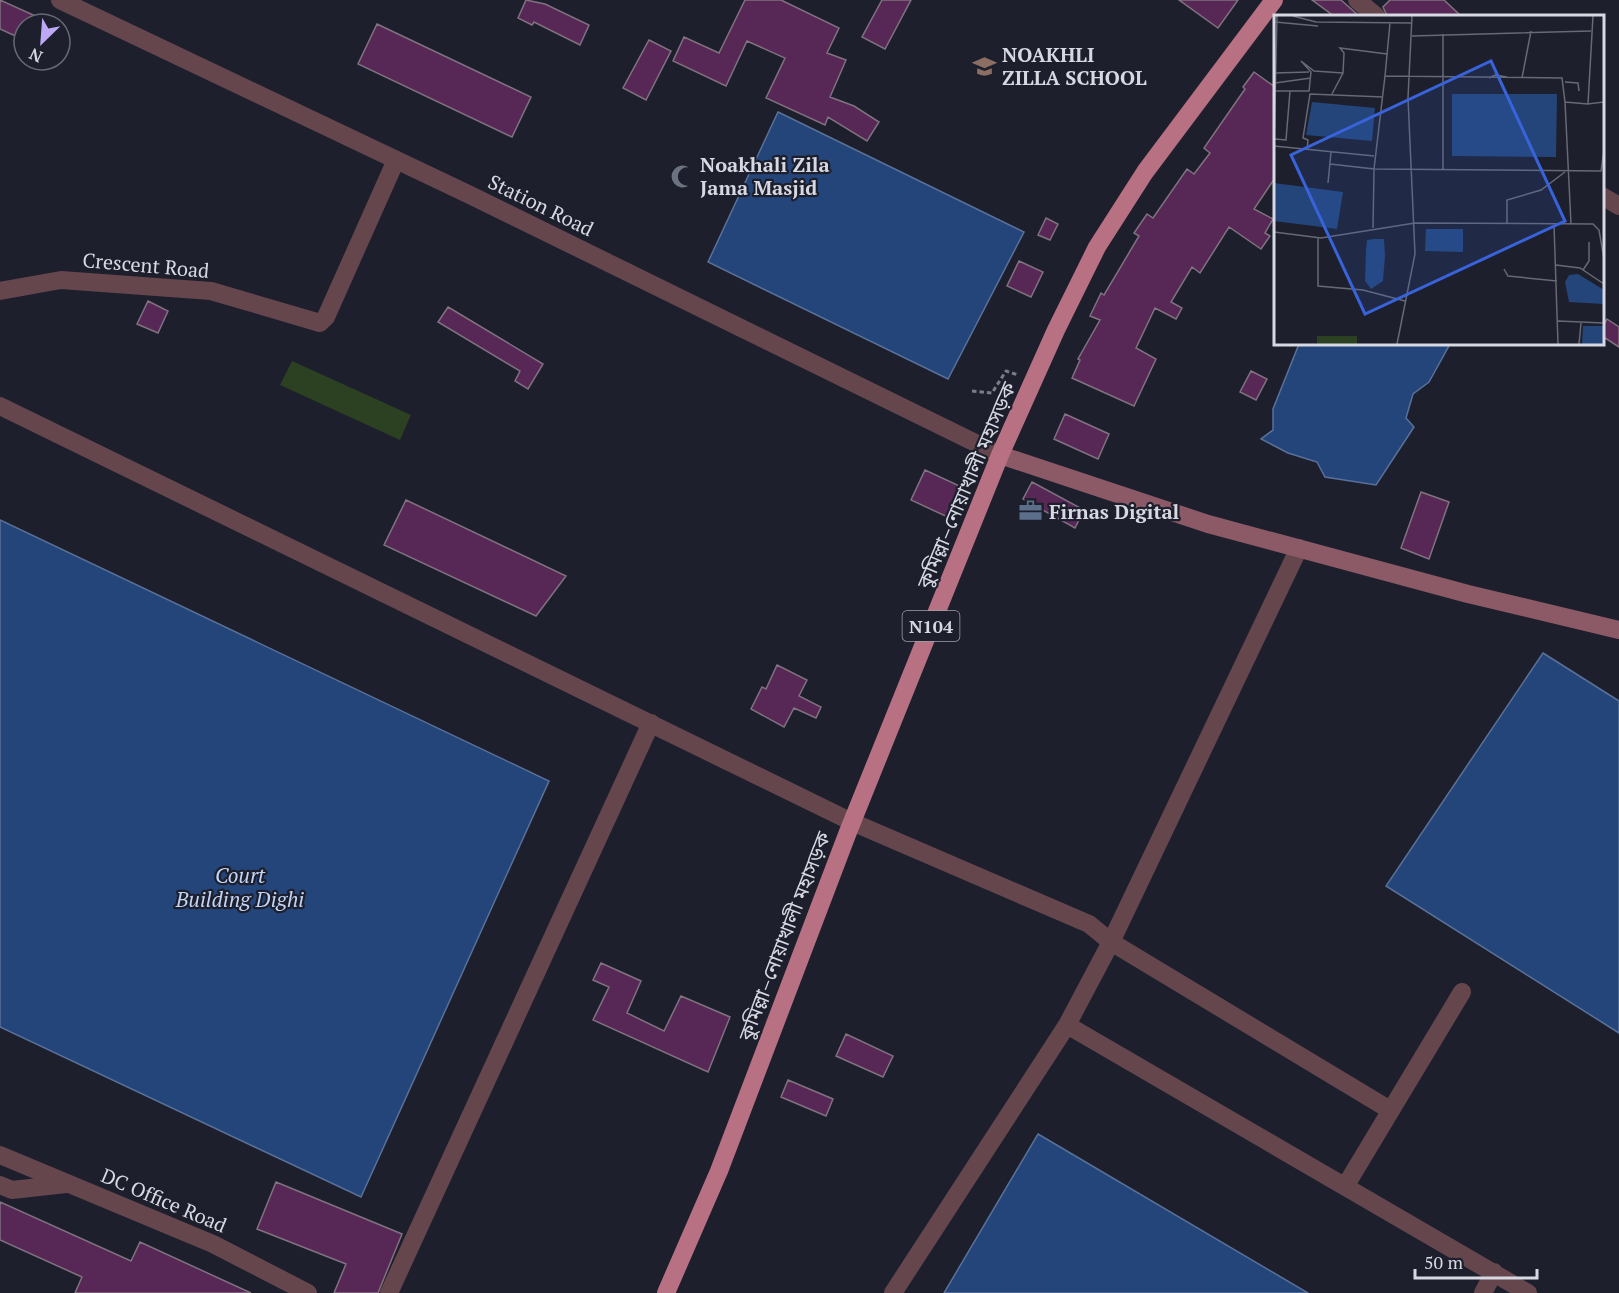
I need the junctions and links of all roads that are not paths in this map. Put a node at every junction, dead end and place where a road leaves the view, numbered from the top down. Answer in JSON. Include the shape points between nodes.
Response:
{"nodes":[{"id":1,"x":60,"y":0,"type":"edge"},
{"id":2,"x":1274,"y":0,"type":"edge"},
{"id":3,"x":1357,"y":0,"type":"edge"},
{"id":4,"x":89,"y":6,"type":"edge"},
{"id":5,"x":1376,"y":15,"type":"edge"},
{"id":6,"x":396,"y":160,"type":"junction"},
{"id":7,"x":1604,"y":197,"type":"edge"},
{"id":8,"x":1619,"y":206,"type":"edge"},
{"id":9,"x":0,"y":291,"type":"edge"},
{"id":10,"x":0,"y":406,"type":"edge"},
{"id":11,"x":1000,"y":455,"type":"junction"},
{"id":12,"x":1299,"y":548,"type":"junction"},
{"id":13,"x":1619,"y":630,"type":"edge"},
{"id":14,"x":651,"y":723,"type":"junction"},
{"id":15,"x":852,"y":822,"type":"junction"},
{"id":16,"x":1111,"y":942,"type":"junction"},
{"id":17,"x":1462,"y":992,"type":"dead end"},
{"id":18,"x":1067,"y":1025,"type":"junction"},
{"id":19,"x":1390,"y":1111,"type":"junction"},
{"id":20,"x":0,"y":1155,"type":"edge"},
{"id":21,"x":67,"y":1184,"type":"junction"},
{"id":22,"x":0,"y":1185,"type":"edge"},
{"id":23,"x":1346,"y":1185,"type":"junction"},
{"id":24,"x":1494,"y":1272,"type":"junction"},
{"id":25,"x":308,"y":1293,"type":"edge"},
{"id":26,"x":389,"y":1293,"type":"edge"},
{"id":27,"x":666,"y":1293,"type":"edge"},
{"id":28,"x":893,"y":1293,"type":"edge"},
{"id":29,"x":1483,"y":1293,"type":"edge"},
{"id":30,"x":1528,"y":1293,"type":"edge"}],
"edges":[{"from":1,"to":4,"type":"street","name":"Station Road"},
{"from":2,"to":11,"type":"highway","name":"কুমিল্লা–নোয়াখালী মহাসড়ক","number":"N104","via":[[1145,172],[1097,247]]},
{"from":3,"to":5,"type":"street"},
{"from":4,"to":6,"type":"street","name":"Station Road"},
{"from":6,"to":9,"type":"street","name":"Crescent Road","via":[[320,323],[211,291],[60,280]]},
{"from":6,"to":11,"type":"street","name":"Station Road"},
{"from":7,"to":8,"type":"street"},
{"from":10,"to":14,"type":"street"},
{"from":11,"to":12,"type":"main road","via":[[1208,524]]},
{"from":11,"to":15,"type":"highway","name":"কুমিল্লা–নোয়াখালী মহাসড়ক","number":"N104"},
{"from":12,"to":13,"type":"main road"},
{"from":12,"to":16,"type":"street"},
{"from":14,"to":15,"type":"street"},
{"from":14,"to":26,"type":"street"},
{"from":15,"to":16,"type":"street","via":[[1089,924]]},
{"from":15,"to":27,"type":"highway","name":"কুমিল্লা–নোয়াখালী মহাসড়ক","number":"N104","via":[[719,1171]]},
{"from":16,"to":18,"type":"street"},
{"from":16,"to":19,"type":"street"},
{"from":17,"to":19,"type":"street"},
{"from":18,"to":23,"type":"street"},
{"from":18,"to":28,"type":"street"},
{"from":19,"to":23,"type":"street"},
{"from":20,"to":21,"type":"street","name":"DC Office Road"},
{"from":21,"to":22,"type":"street","via":[[12,1190]]},
{"from":21,"to":25,"type":"street","name":"DC Office Road","via":[[213,1244]]},
{"from":23,"to":24,"type":"street"},
{"from":24,"to":29,"type":"street"},
{"from":24,"to":30,"type":"street"}]}
